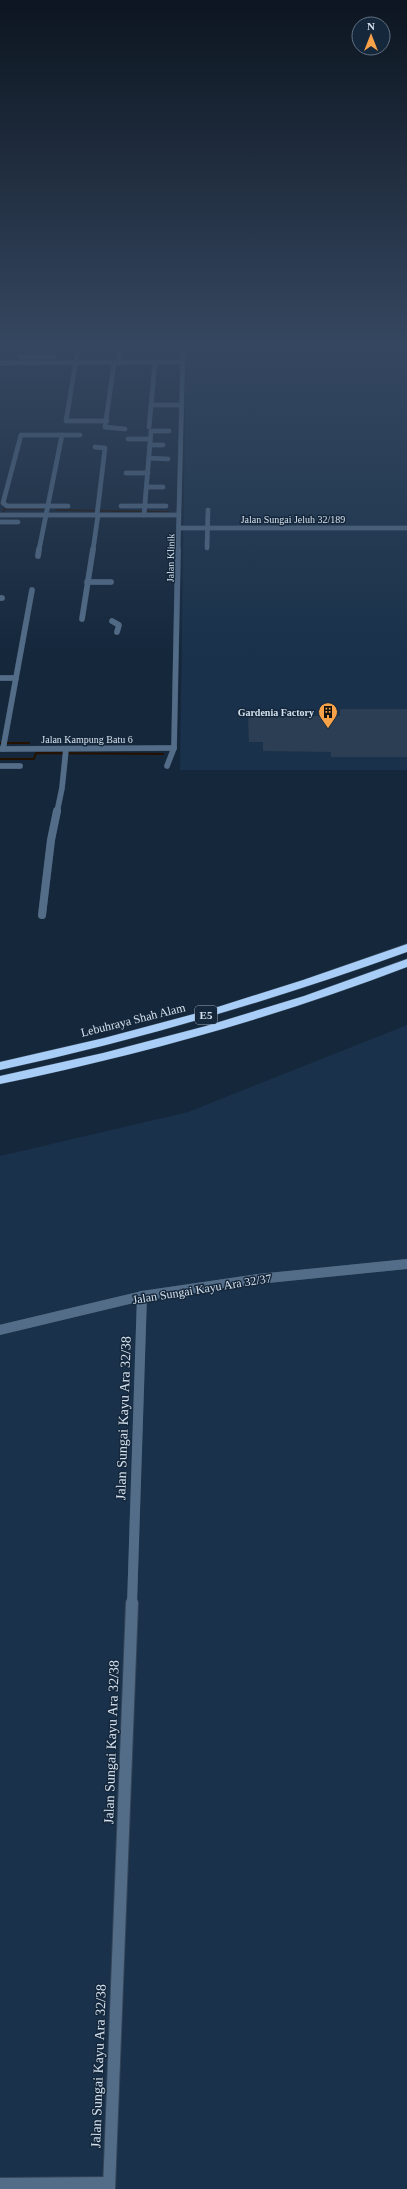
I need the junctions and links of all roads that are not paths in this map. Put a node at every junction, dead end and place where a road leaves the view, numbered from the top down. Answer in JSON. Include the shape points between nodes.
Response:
{"nodes":[{"id":1,"x":16,"y":450,"type":"edge"},
{"id":2,"x":59,"y":450,"type":"edge"},
{"id":3,"x":105,"y":450,"type":"edge"},
{"id":4,"x":150,"y":450,"type":"edge"},
{"id":5,"x":181,"y":450,"type":"edge"},
{"id":6,"x":149,"y":458,"type":"junction"},
{"id":7,"x":168,"y":459,"type":"dead end"},
{"id":8,"x":126,"y":473,"type":"dead end"},
{"id":9,"x":148,"y":473,"type":"junction"},
{"id":10,"x":146,"y":487,"type":"junction"},
{"id":11,"x":163,"y":487,"type":"dead end"},
{"id":12,"x":48,"y":506,"type":"junction"},
{"id":13,"x":68,"y":506,"type":"dead end"},
{"id":14,"x":121,"y":506,"type":"dead end"},
{"id":15,"x":166,"y":506,"type":"dead end"},
{"id":16,"x":208,"y":510,"type":"dead end"},
{"id":17,"x":145,"y":511,"type":"junction"},
{"id":18,"x":98,"y":513,"type":"junction"},
{"id":19,"x":0,"y":515,"type":"edge"},
{"id":20,"x":47,"y":515,"type":"junction"},
{"id":21,"x":180,"y":515,"type":"junction"},
{"id":22,"x":0,"y":522,"type":"edge"},
{"id":23,"x":18,"y":522,"type":"dead end"},
{"id":24,"x":179,"y":528,"type":"junction"},
{"id":25,"x":208,"y":528,"type":"junction"},
{"id":26,"x":407,"y":528,"type":"edge"},
{"id":27,"x":207,"y":548,"type":"dead end"},
{"id":28,"x":38,"y":556,"type":"dead end"},
{"id":29,"x":87,"y":582,"type":"junction"},
{"id":30,"x":111,"y":582,"type":"dead end"},
{"id":31,"x":32,"y":590,"type":"dead end"},
{"id":32,"x":82,"y":619,"type":"dead end"},
{"id":33,"x":112,"y":621,"type":"dead end"},
{"id":34,"x":117,"y":632,"type":"dead end"},
{"id":35,"x":0,"y":678,"type":"edge"},
{"id":36,"x":16,"y":678,"type":"junction"},
{"id":37,"x":2,"y":746,"type":"edge"},
{"id":38,"x":174,"y":748,"type":"junction"},
{"id":39,"x":66,"y":749,"type":"junction"},
{"id":40,"x":0,"y":766,"type":"edge"},
{"id":41,"x":20,"y":766,"type":"dead end"},
{"id":42,"x":167,"y":766,"type":"dead end"},
{"id":43,"x":42,"y":915,"type":"dead end"},
{"id":44,"x":407,"y":948,"type":"edge"},
{"id":45,"x":407,"y":963,"type":"edge"},
{"id":46,"x":0,"y":1066,"type":"edge"},
{"id":47,"x":0,"y":1080,"type":"edge"},
{"id":48,"x":407,"y":1264,"type":"edge"},
{"id":49,"x":142,"y":1296,"type":"junction"},
{"id":50,"x":0,"y":1330,"type":"edge"},
{"id":51,"x":0,"y":2184,"type":"edge"},
{"id":52,"x":109,"y":2186,"type":"edge"}],
"edges":[{"from":1,"to":12,"type":"street","via":[[3,503],[7,506]]},
{"from":2,"to":12,"type":"street"},
{"from":3,"to":18,"type":"street"},
{"from":4,"to":6,"type":"street"},
{"from":5,"to":21,"type":"street","name":"Jalan Klinik"},
{"from":6,"to":7,"type":"street"},
{"from":6,"to":9,"type":"street"},
{"from":8,"to":9,"type":"street"},
{"from":9,"to":10,"type":"street"},
{"from":10,"to":11,"type":"street"},
{"from":10,"to":17,"type":"street"},
{"from":12,"to":13,"type":"street"},
{"from":12,"to":20,"type":"street"},
{"from":14,"to":17,"type":"street"},
{"from":15,"to":17,"type":"street"},
{"from":16,"to":25,"type":"street"},
{"from":17,"to":18,"type":"street"},
{"from":17,"to":21,"type":"street"},
{"from":18,"to":20,"type":"street"},
{"from":18,"to":29,"type":"street"},
{"from":19,"to":20,"type":"street"},
{"from":20,"to":28,"type":"street"},
{"from":21,"to":24,"type":"street","name":"Jalan Klinik"},
{"from":22,"to":23,"type":"street"},
{"from":24,"to":25,"type":"street","name":"Jalan Sungai Jeluh 32/189"},
{"from":24,"to":38,"type":"street","name":"Jalan Klinik"},
{"from":25,"to":26,"type":"street","name":"Jalan Sungai Jeluh 32/189"},
{"from":25,"to":27,"type":"street"},
{"from":29,"to":30,"type":"street"},
{"from":29,"to":32,"type":"street"},
{"from":31,"to":36,"type":"street"},
{"from":33,"to":34,"type":"street","via":[[119,625]]},
{"from":35,"to":36,"type":"street"},
{"from":36,"to":37,"type":"street"},
{"from":37,"to":39,"type":"street","name":"Jalan Kampung Batu 6"},
{"from":38,"to":39,"type":"street","name":"Jalan Kampung Batu 6"},
{"from":38,"to":42,"type":"street","name":"Jalan Klinik"},
{"from":39,"to":43,"type":"street"},
{"from":40,"to":41,"type":"street"},
{"from":44,"to":46,"type":"highway","name":"Lebuhraya Shah Alam","number":"E5","via":[[198,1018]]},
{"from":45,"to":47,"type":"highway","number":"E5","via":[[295,1003],[214,1027],[123,1052]]},
{"from":48,"to":49,"type":"street","name":"Jalan Sungai Kayu Ara 32/37","via":[[258,1279]]},
{"from":49,"to":50,"type":"street","name":"Jalan Sungai Kayu Ara 32/37"},
{"from":49,"to":52,"type":"street","name":"Jalan Sungai Kayu Ara 32/38"},
{"from":51,"to":52,"type":"street"}]}
